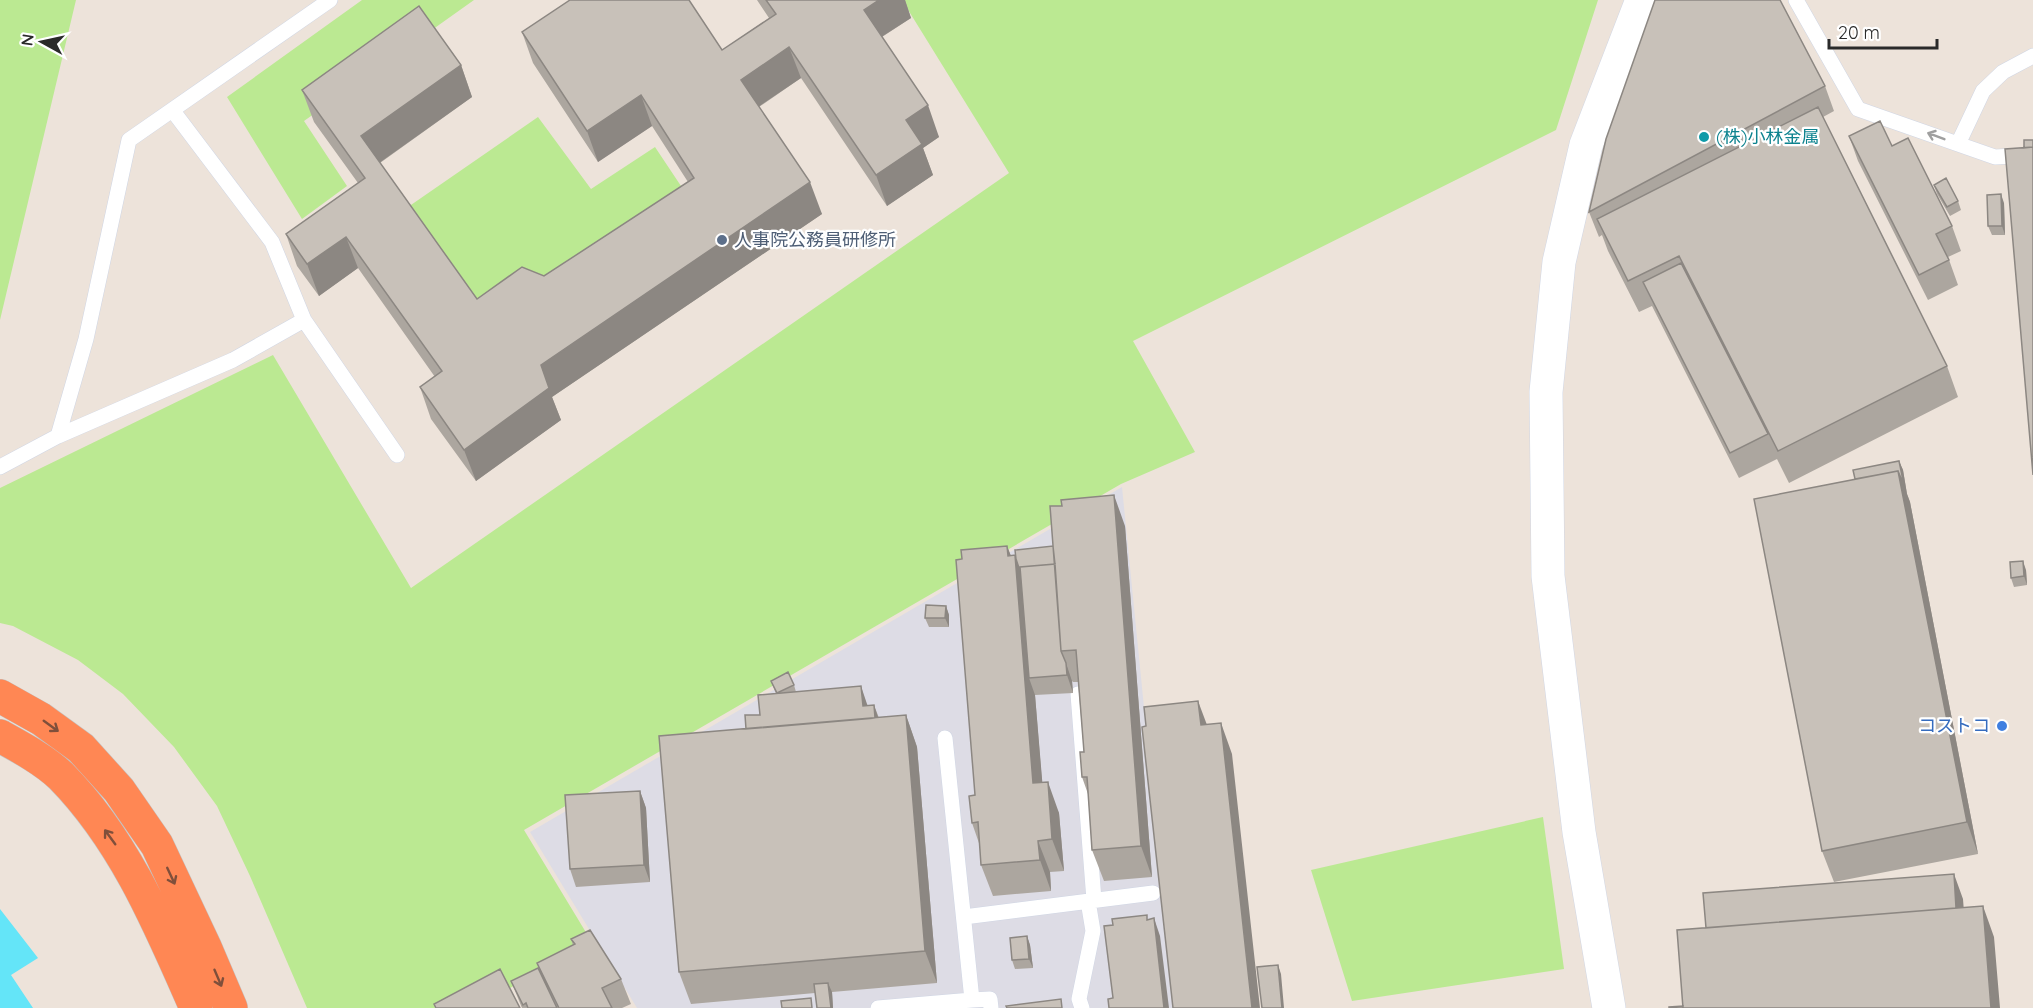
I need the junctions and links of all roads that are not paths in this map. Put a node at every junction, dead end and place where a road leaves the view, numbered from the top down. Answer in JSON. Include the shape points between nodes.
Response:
{"nodes":[{"id":1,"x":330,"y":0,"type":"edge"},
{"id":2,"x":1642,"y":0,"type":"edge"},
{"id":3,"x":1796,"y":0,"type":"edge"},
{"id":4,"x":2033,"y":56,"type":"edge"},
{"id":5,"x":172,"y":111,"type":"junction"},
{"id":6,"x":1958,"y":144,"type":"junction"},
{"id":7,"x":2033,"y":155,"type":"edge"},
{"id":8,"x":304,"y":320,"type":"junction"},
{"id":9,"x":58,"y":436,"type":"junction"},
{"id":10,"x":397,"y":455,"type":"dead end"},
{"id":11,"x":0,"y":467,"type":"edge"},
{"id":12,"x":1078,"y":694,"type":"edge"},
{"id":13,"x":0,"y":696,"type":"edge"},
{"id":14,"x":0,"y":736,"type":"edge"},
{"id":15,"x":945,"y":738,"type":"dead end"},
{"id":16,"x":1153,"y":893,"type":"dead end"},
{"id":17,"x":1091,"y":901,"type":"junction"},
{"id":18,"x":964,"y":917,"type":"junction"},
{"id":19,"x":972,"y":1000,"type":"junction"},
{"id":20,"x":196,"y":1008,"type":"edge"},
{"id":21,"x":231,"y":1008,"type":"edge"},
{"id":22,"x":878,"y":1008,"type":"edge"},
{"id":23,"x":991,"y":1008,"type":"edge"},
{"id":24,"x":1082,"y":1008,"type":"edge"},
{"id":25,"x":1609,"y":1008,"type":"edge"}],
"edges":[{"from":1,"to":5,"type":"lane"},
{"from":2,"to":25,"type":"street","via":[[1586,145],[1559,262],[1546,392],[1548,576],[1579,832]]},
{"from":6,"to":3,"type":"lane","one_way":true,"via":[[1858,109]]},
{"from":4,"to":6,"type":"lane","via":[[2003,72],[1983,91]]},
{"from":5,"to":8,"type":"lane","via":[[272,242]]},
{"from":5,"to":9,"type":"lane","via":[[129,140],[86,339]]},
{"from":6,"to":7,"type":"lane","via":[[1995,157]]},
{"from":8,"to":9,"type":"lane","via":[[233,360]]},
{"from":8,"to":10,"type":"lane"},
{"from":9,"to":11,"type":"lane"},
{"from":12,"to":17,"type":"lane"},
{"from":13,"to":21,"type":"highway","one_way":true,"via":[[81,748],[118,790],[157,845]]},
{"from":20,"to":14,"type":"highway","one_way":true,"via":[[131,869],[111,837],[60,775]]},
{"from":15,"to":18,"type":"lane"},
{"from":16,"to":17,"type":"lane"},
{"from":17,"to":18,"type":"lane"},
{"from":17,"to":24,"type":"lane","via":[[1093,930],[1079,999]]},
{"from":18,"to":19,"type":"lane"},
{"from":19,"to":22,"type":"lane"},
{"from":19,"to":23,"type":"lane","via":[[990,999]]}]}
